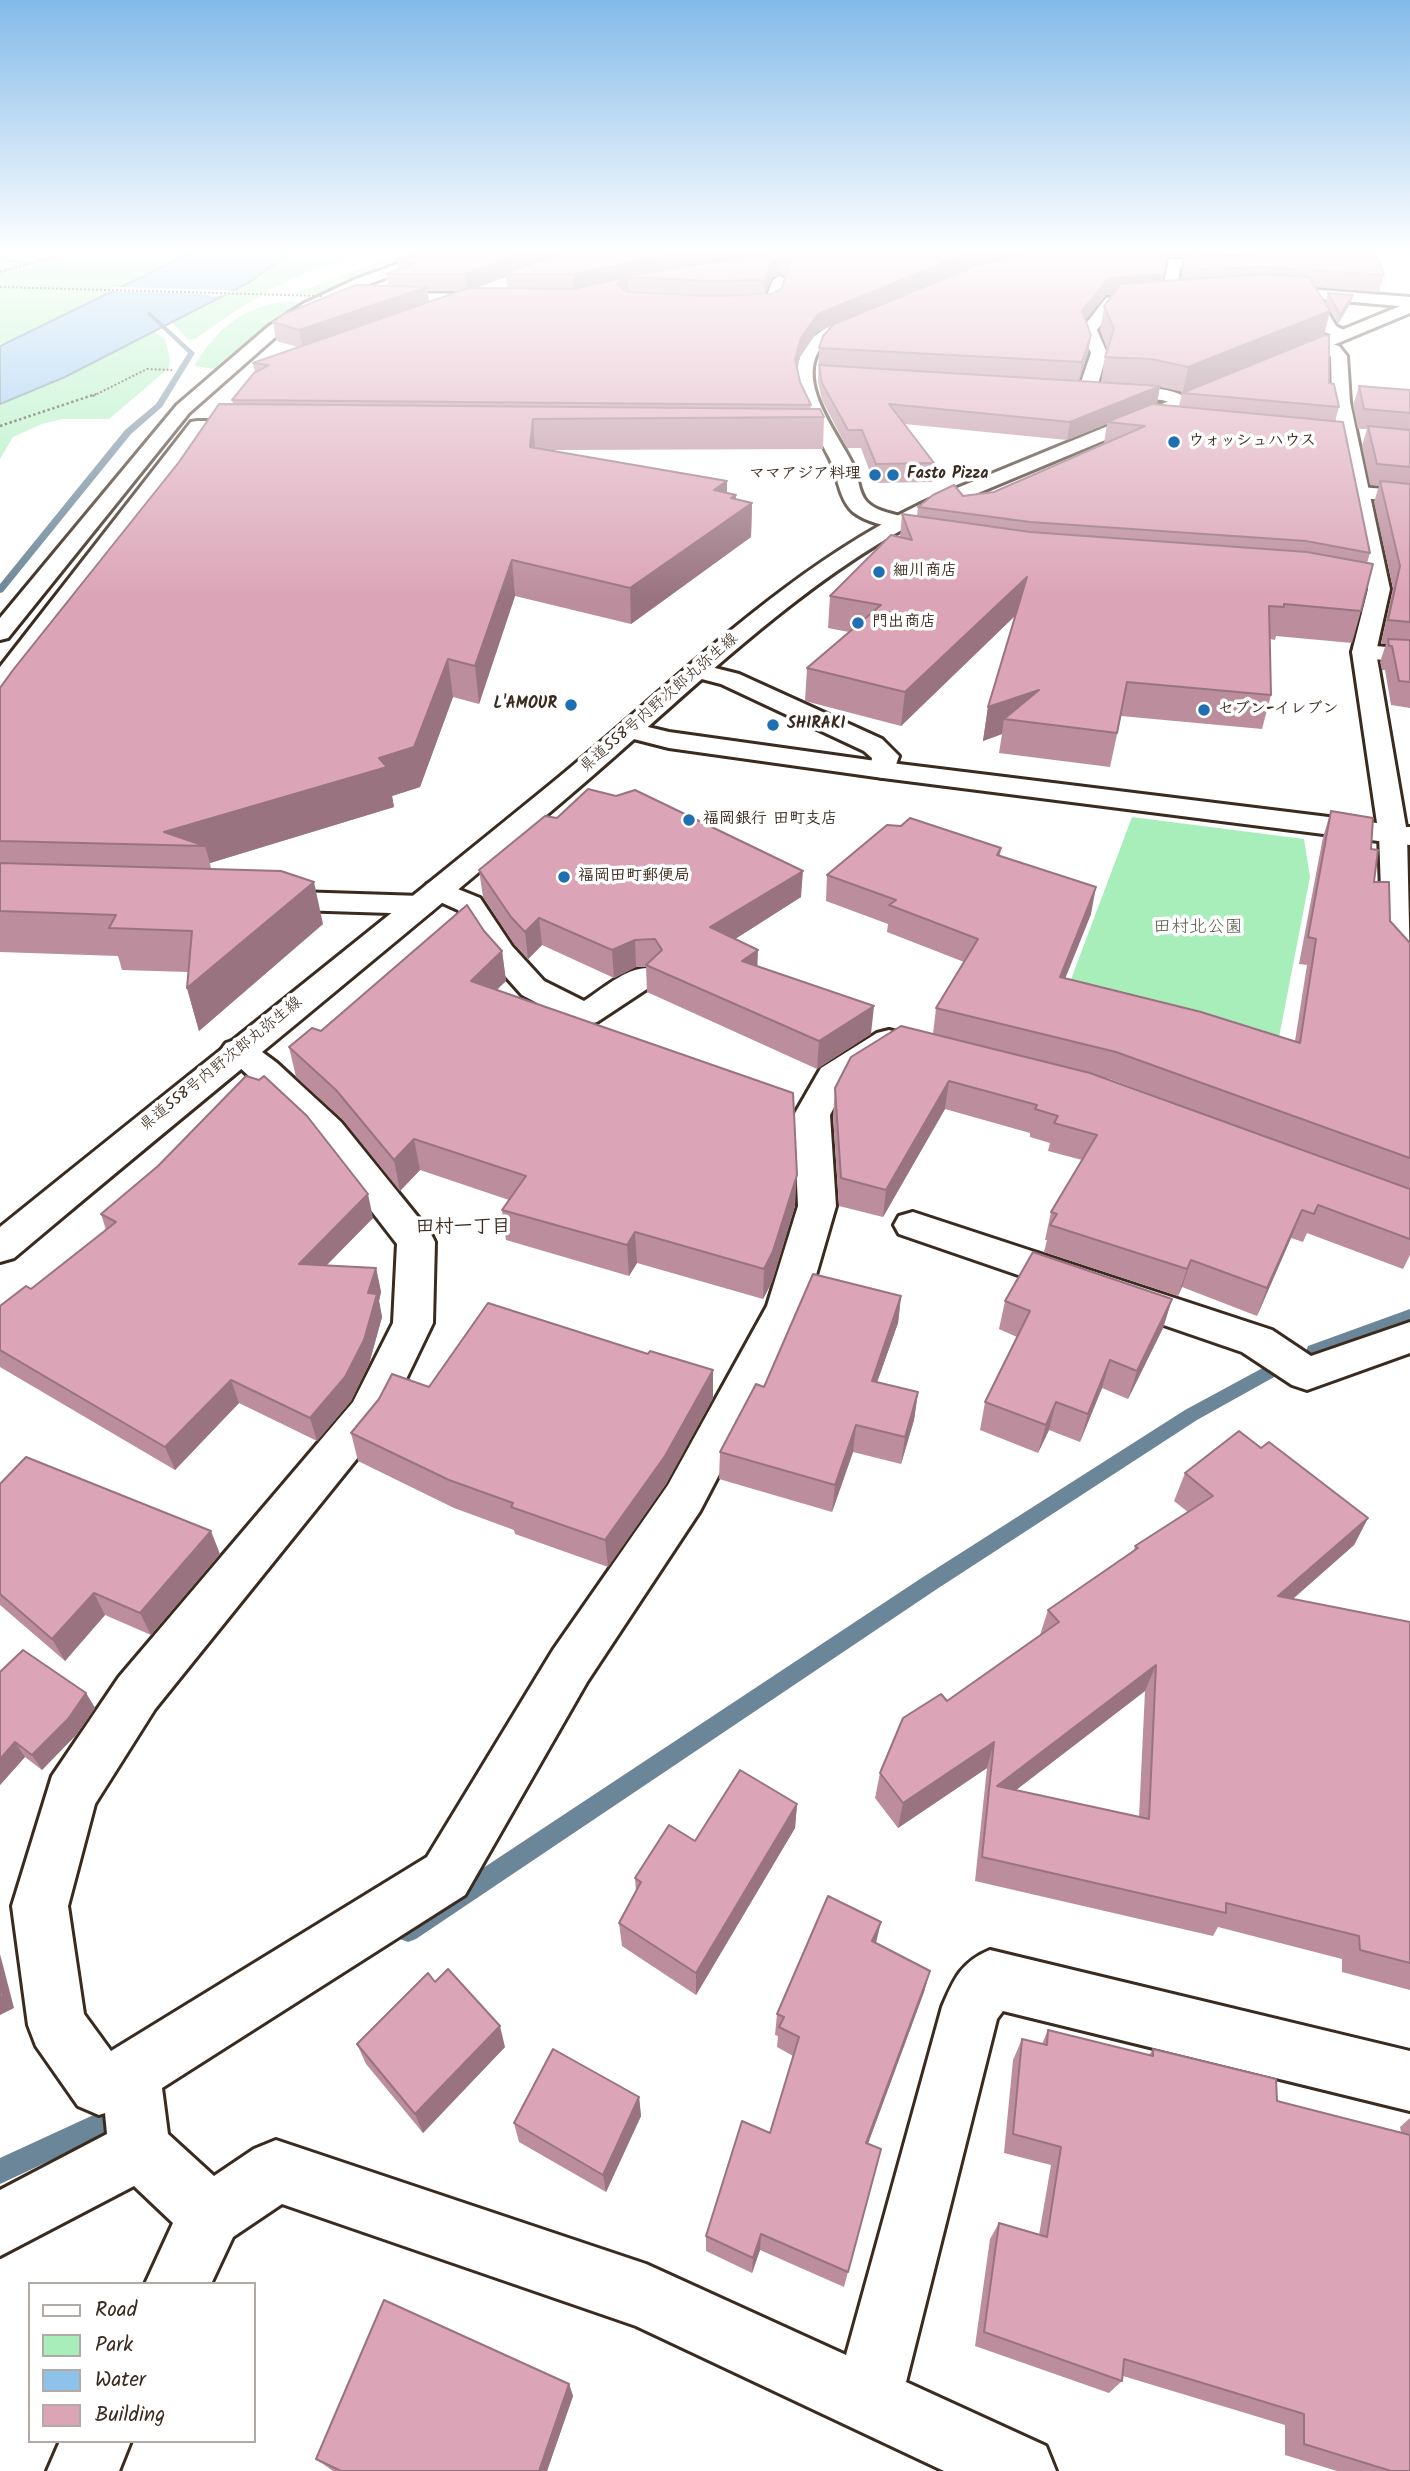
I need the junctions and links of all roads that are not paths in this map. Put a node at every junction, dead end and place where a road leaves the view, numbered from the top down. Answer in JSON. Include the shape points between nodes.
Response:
{"nodes":[{"id":1,"x":233,"y":367,"type":"edge"},
{"id":2,"x":811,"y":367,"type":"edge"},
{"id":3,"x":1092,"y":367,"type":"edge"},
{"id":4,"x":1270,"y":367,"type":"edge"},
{"id":5,"x":1339,"y":367,"type":"edge"},
{"id":6,"x":247,"y":378,"type":"edge"},
{"id":7,"x":213,"y":385,"type":"junction"},
{"id":8,"x":1178,"y":411,"type":"junction"},
{"id":9,"x":280,"y":426,"type":"edge"},
{"id":10,"x":1344,"y":437,"type":"junction"},
{"id":11,"x":1374,"y":439,"type":"edge"},
{"id":12,"x":1360,"y":493,"type":"junction"},
{"id":13,"x":1410,"y":497,"type":"edge"},
{"id":14,"x":903,"y":531,"type":"junction"},
{"id":15,"x":1352,"y":584,"type":"edge"},
{"id":16,"x":1379,"y":589,"type":"junction"},
{"id":17,"x":0,"y":633,"type":"edge"},
{"id":18,"x":1364,"y":652,"type":"junction"},
{"id":19,"x":1410,"y":656,"type":"edge"},
{"id":20,"x":699,"y":671,"type":"junction"},
{"id":21,"x":0,"y":683,"type":"edge"},
{"id":22,"x":631,"y":731,"type":"junction"},
{"id":23,"x":883,"y":770,"type":"junction"},
{"id":24,"x":1401,"y":835,"type":"edge"},
{"id":25,"x":430,"y":897,"type":"junction"},
{"id":26,"x":236,"y":899,"type":"edge"},
{"id":27,"x":1410,"y":960,"type":"edge"},
{"id":28,"x":645,"y":976,"type":"edge"},
{"id":29,"x":931,"y":1048,"type":"edge"},
{"id":30,"x":239,"y":1050,"type":"junction"},
{"id":31,"x":913,"y":1225,"type":"dead end"},
{"id":32,"x":0,"y":1248,"type":"edge"},
{"id":33,"x":1410,"y":1337,"type":"edge"},
{"id":34,"x":130,"y":2074,"type":"junction"},
{"id":35,"x":1410,"y":2081,"type":"edge"},
{"id":36,"x":140,"y":2150,"type":"junction"},
{"id":37,"x":211,"y":2215,"type":"junction"},
{"id":38,"x":0,"y":2224,"type":"edge"},
{"id":39,"x":178,"y":2282,"type":"edge"},
{"id":40,"x":869,"y":2398,"type":"junction"},
{"id":41,"x":96,"y":2443,"type":"edge"},
{"id":42,"x":82,"y":2471,"type":"edge"},
{"id":43,"x":1021,"y":2471,"type":"edge"}],
"edges":[{"from":1,"to":7,"type":"street"},
{"from":2,"to":14,"type":"street","via":[[808,392],[817,433],[844,468],[854,500]]},
{"from":3,"to":8,"type":"street","via":[[1081,390],[1164,395]]},
{"from":4,"to":8,"type":"street","name":"県道558号内野次郎丸弥生線"},
{"from":5,"to":10,"type":"street"},
{"from":6,"to":7,"type":"street"},
{"from":7,"to":17,"type":"street","via":[[156,439]]},
{"from":8,"to":14,"type":"street","name":"県道558号内野次郎丸弥生線","via":[[1142,417]]},
{"from":9,"to":21,"type":"street","via":[[198,426]]},
{"from":10,"to":11,"type":"street"},
{"from":10,"to":12,"type":"street"},
{"from":12,"to":13,"type":"street"},
{"from":12,"to":16,"type":"street"},
{"from":14,"to":20,"type":"street","name":"県道558号内野次郎丸弥生線","via":[[880,534],[805,584]]},
{"from":15,"to":16,"type":"street"},
{"from":16,"to":18,"type":"street"},
{"from":18,"to":19,"type":"street"},
{"from":18,"to":24,"type":"street"},
{"from":20,"to":22,"type":"street","name":"県道558号内野次郎丸弥生線"},
{"from":20,"to":23,"type":"street","via":[[730,679],[873,746],[886,755]]},
{"from":22,"to":23,"type":"street"},
{"from":22,"to":25,"type":"street","name":"県道558号内野次郎丸弥生線"},
{"from":23,"to":24,"type":"street"},
{"from":24,"to":27,"type":"street","via":[[1399,947]]},
{"from":25,"to":26,"type":"street"},
{"from":25,"to":28,"type":"street","via":[[469,904],[501,952],[533,988],[585,1015]]},
{"from":25,"to":30,"type":"street","name":"県道558号内野次郎丸弥生線"},
{"from":29,"to":34,"type":"street","via":[[892,1038],[833,1076],[813,1115],[817,1206],[787,1306],[684,1498],[570,1666],[446,1876]]},
{"from":30,"to":32,"type":"street","name":"県道558号内野次郎丸弥生線"},
{"from":30,"to":34,"type":"street","via":[[328,1130],[416,1242],[413,1323],[369,1413],[136,1693],[71,1794],[40,1906],[57,2025],[99,2085]]},
{"from":31,"to":33,"type":"street","via":[[1257,1341],[1307,1374]]},
{"from":34,"to":36,"type":"street"},
{"from":35,"to":40,"type":"street","via":[[990,1979],[971,2007]]},
{"from":36,"to":37,"type":"street"},
{"from":36,"to":38,"type":"street"},
{"from":37,"to":39,"type":"street"},
{"from":37,"to":40,"type":"street","via":[[276,2171],[646,2297]]},
{"from":40,"to":43,"type":"street"},
{"from":41,"to":42,"type":"street"}]}
